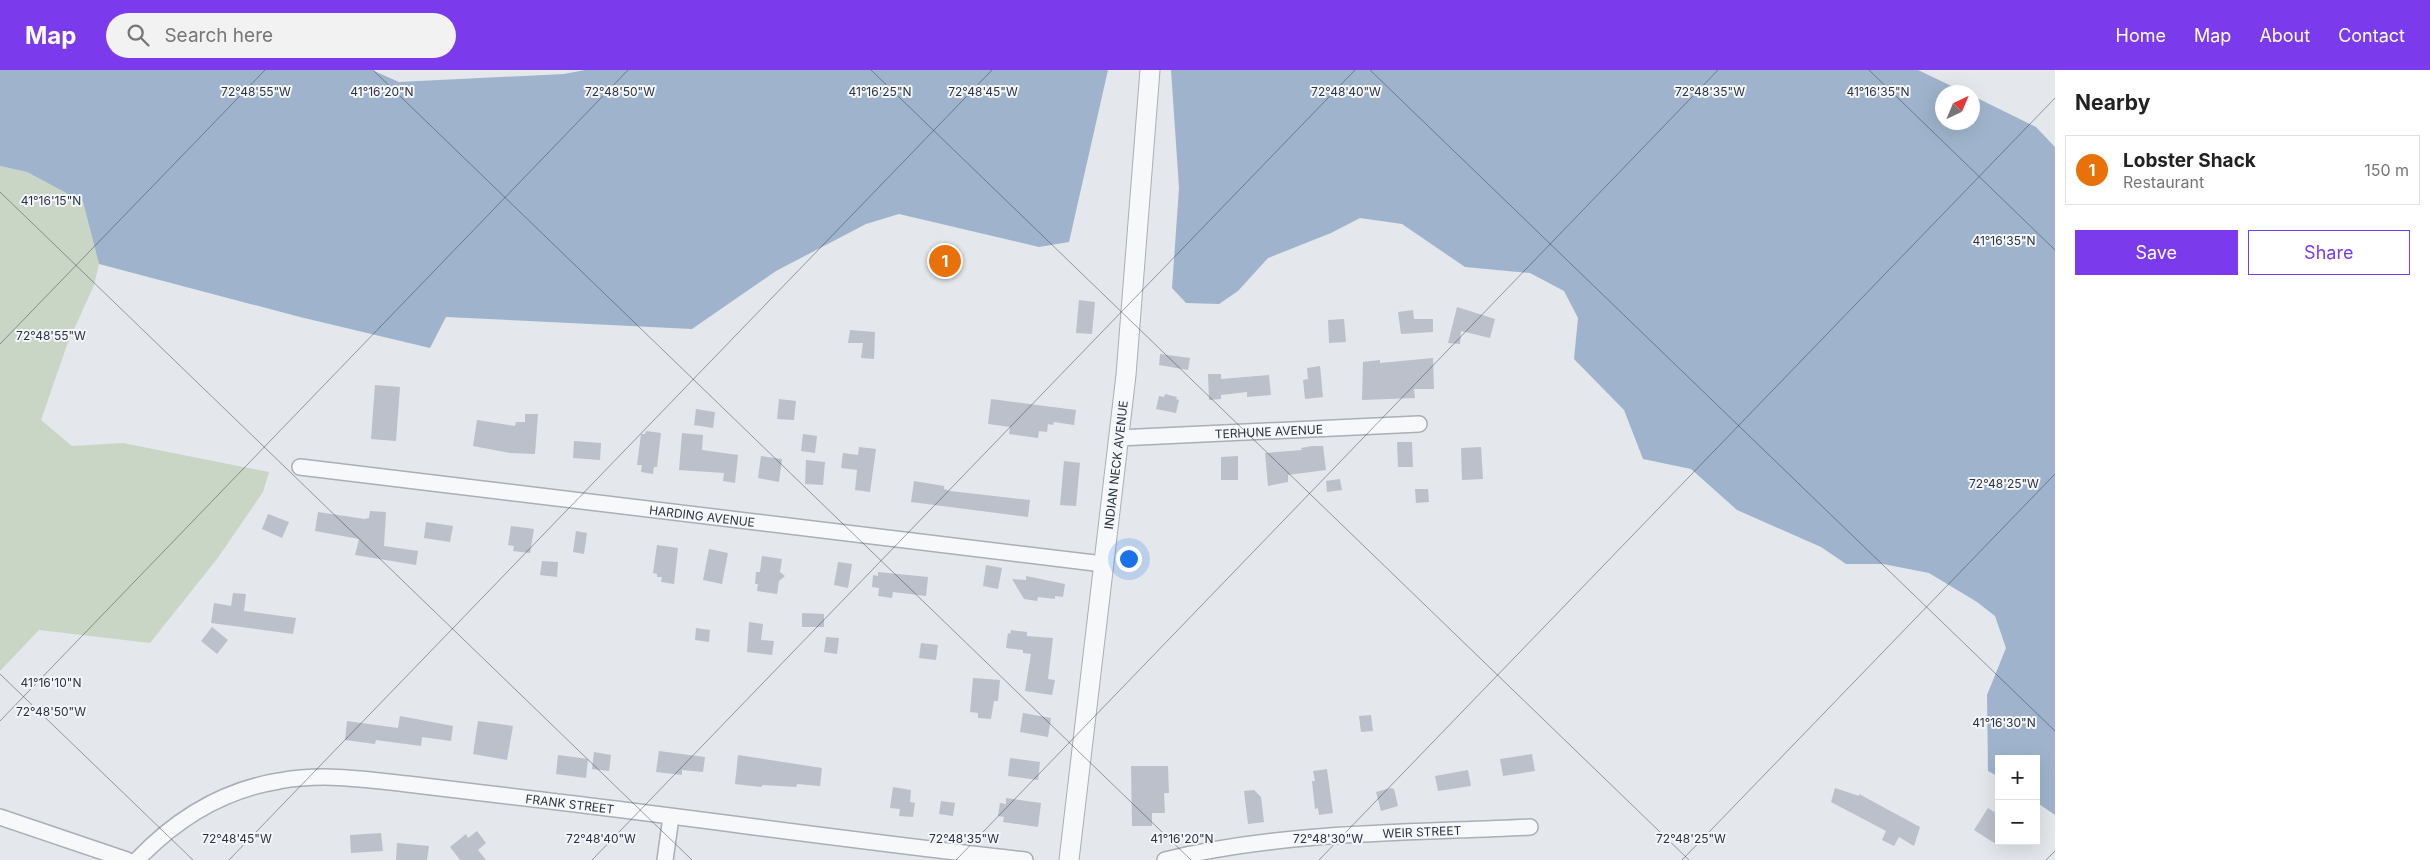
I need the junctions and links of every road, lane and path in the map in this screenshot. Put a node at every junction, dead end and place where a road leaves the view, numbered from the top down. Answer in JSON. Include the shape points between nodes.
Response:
{"nodes":[{"id":1,"x":1150,"y":70,"type":"edge"},
{"id":2,"x":1419,"y":424,"type":"dead end"},
{"id":3,"x":1118,"y":438,"type":"junction"},
{"id":4,"x":300,"y":467,"type":"dead end"},
{"id":5,"x":1103,"y":564,"type":"junction"},
{"id":6,"x":0,"y":817,"type":"edge"},
{"id":7,"x":671,"y":817,"type":"junction"},
{"id":8,"x":1530,"y":826,"type":"dead end"},
{"id":9,"x":127,"y":860,"type":"edge"},
{"id":10,"x":137,"y":860,"type":"edge"},
{"id":11,"x":665,"y":860,"type":"edge"},
{"id":12,"x":1024,"y":860,"type":"edge"},
{"id":13,"x":1069,"y":860,"type":"edge"},
{"id":14,"x":1165,"y":860,"type":"edge"}],
"edges":[{"from":1,"to":3,"type":"street","name":"INDIAN NECK AVENUE","via":[[1127,365]]},
{"from":2,"to":3,"type":"street","name":"TERHUNE AVENUE"},
{"from":3,"to":5,"type":"street","name":"INDIAN NECK AVENUE"},
{"from":4,"to":5,"type":"street","name":"HARDING AVENUE"},
{"from":5,"to":13,"type":"street","name":"INDIAN NECK AVENUE"},
{"from":6,"to":9,"type":"street"},
{"from":7,"to":10,"type":"street","name":"FRANK STREET","via":[[350,777],[313,776],[240,790],[214,802],[159,837]]},
{"from":7,"to":11,"type":"street"},
{"from":7,"to":12,"type":"street","name":"FRANK STREET"},
{"from":8,"to":14,"type":"street","name":"WEIR STREET","via":[[1288,840]]}]}
